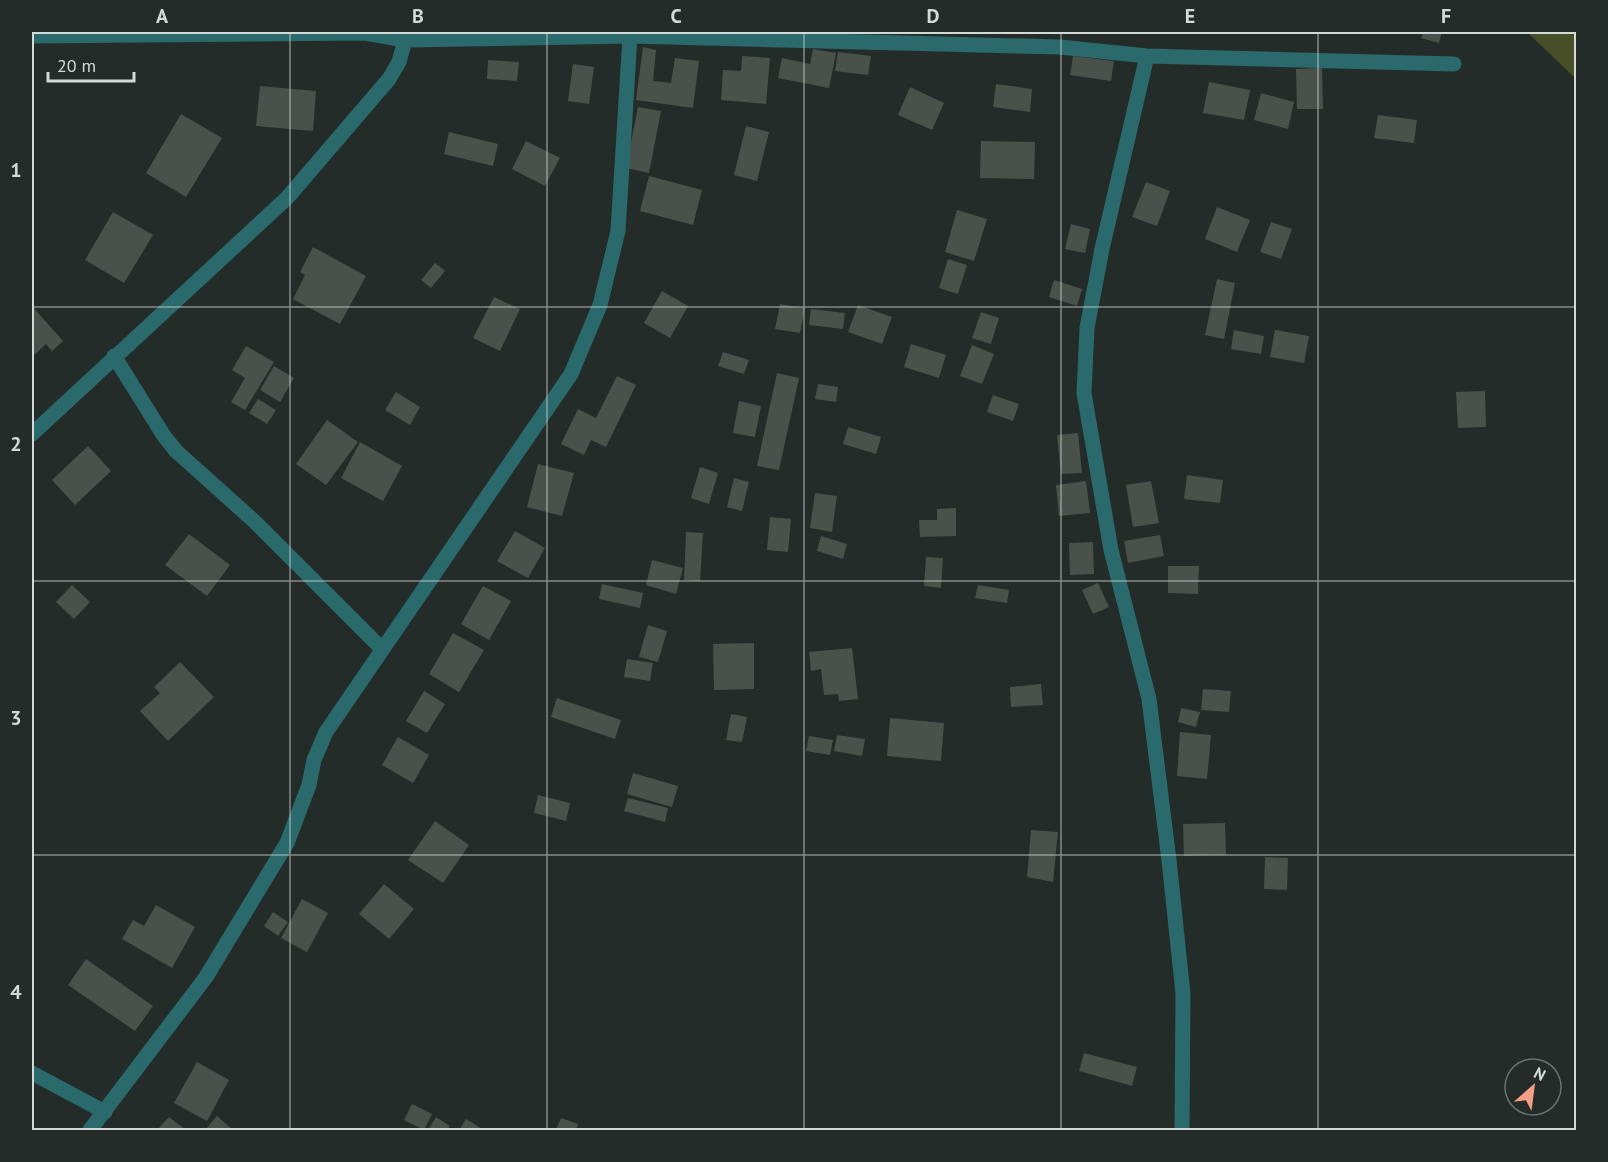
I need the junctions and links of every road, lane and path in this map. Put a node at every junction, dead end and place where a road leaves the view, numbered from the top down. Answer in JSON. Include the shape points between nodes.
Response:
{"nodes":[{"id":1,"x":32,"y":36,"type":"edge"},
{"id":2,"x":401,"y":36,"type":"edge"},
{"id":3,"x":630,"y":36,"type":"junction"},
{"id":4,"x":1147,"y":56,"type":"junction"},
{"id":5,"x":1454,"y":64,"type":"dead end"},
{"id":6,"x":114,"y":356,"type":"junction"},
{"id":7,"x":32,"y":434,"type":"edge"},
{"id":8,"x":382,"y":649,"type":"junction"},
{"id":9,"x":32,"y":1073,"type":"edge"},
{"id":10,"x":105,"y":1112,"type":"junction"},
{"id":11,"x":90,"y":1131,"type":"edge"},
{"id":12,"x":1182,"y":1131,"type":"edge"}],
"edges":[{"from":1,"to":2,"type":"street","via":[[365,33]]},
{"from":2,"to":3,"type":"street"},
{"from":2,"to":6,"type":"street","via":[[399,62],[389,79],[286,198]]},
{"from":3,"to":4,"type":"street","via":[[1060,47]]},
{"from":3,"to":8,"type":"street","via":[[618,231],[600,305],[571,374]]},
{"from":4,"to":5,"type":"street"},
{"from":4,"to":12,"type":"street","via":[[1086,328],[1084,393],[1111,550],[1149,699],[1183,994]]},
{"from":6,"to":7,"type":"street"},
{"from":6,"to":8,"type":"street","via":[[176,451],[254,521]]},
{"from":8,"to":10,"type":"street","via":[[326,732],[287,843],[260,889],[206,977]]},
{"from":9,"to":10,"type":"street"},
{"from":10,"to":11,"type":"street"}]}
